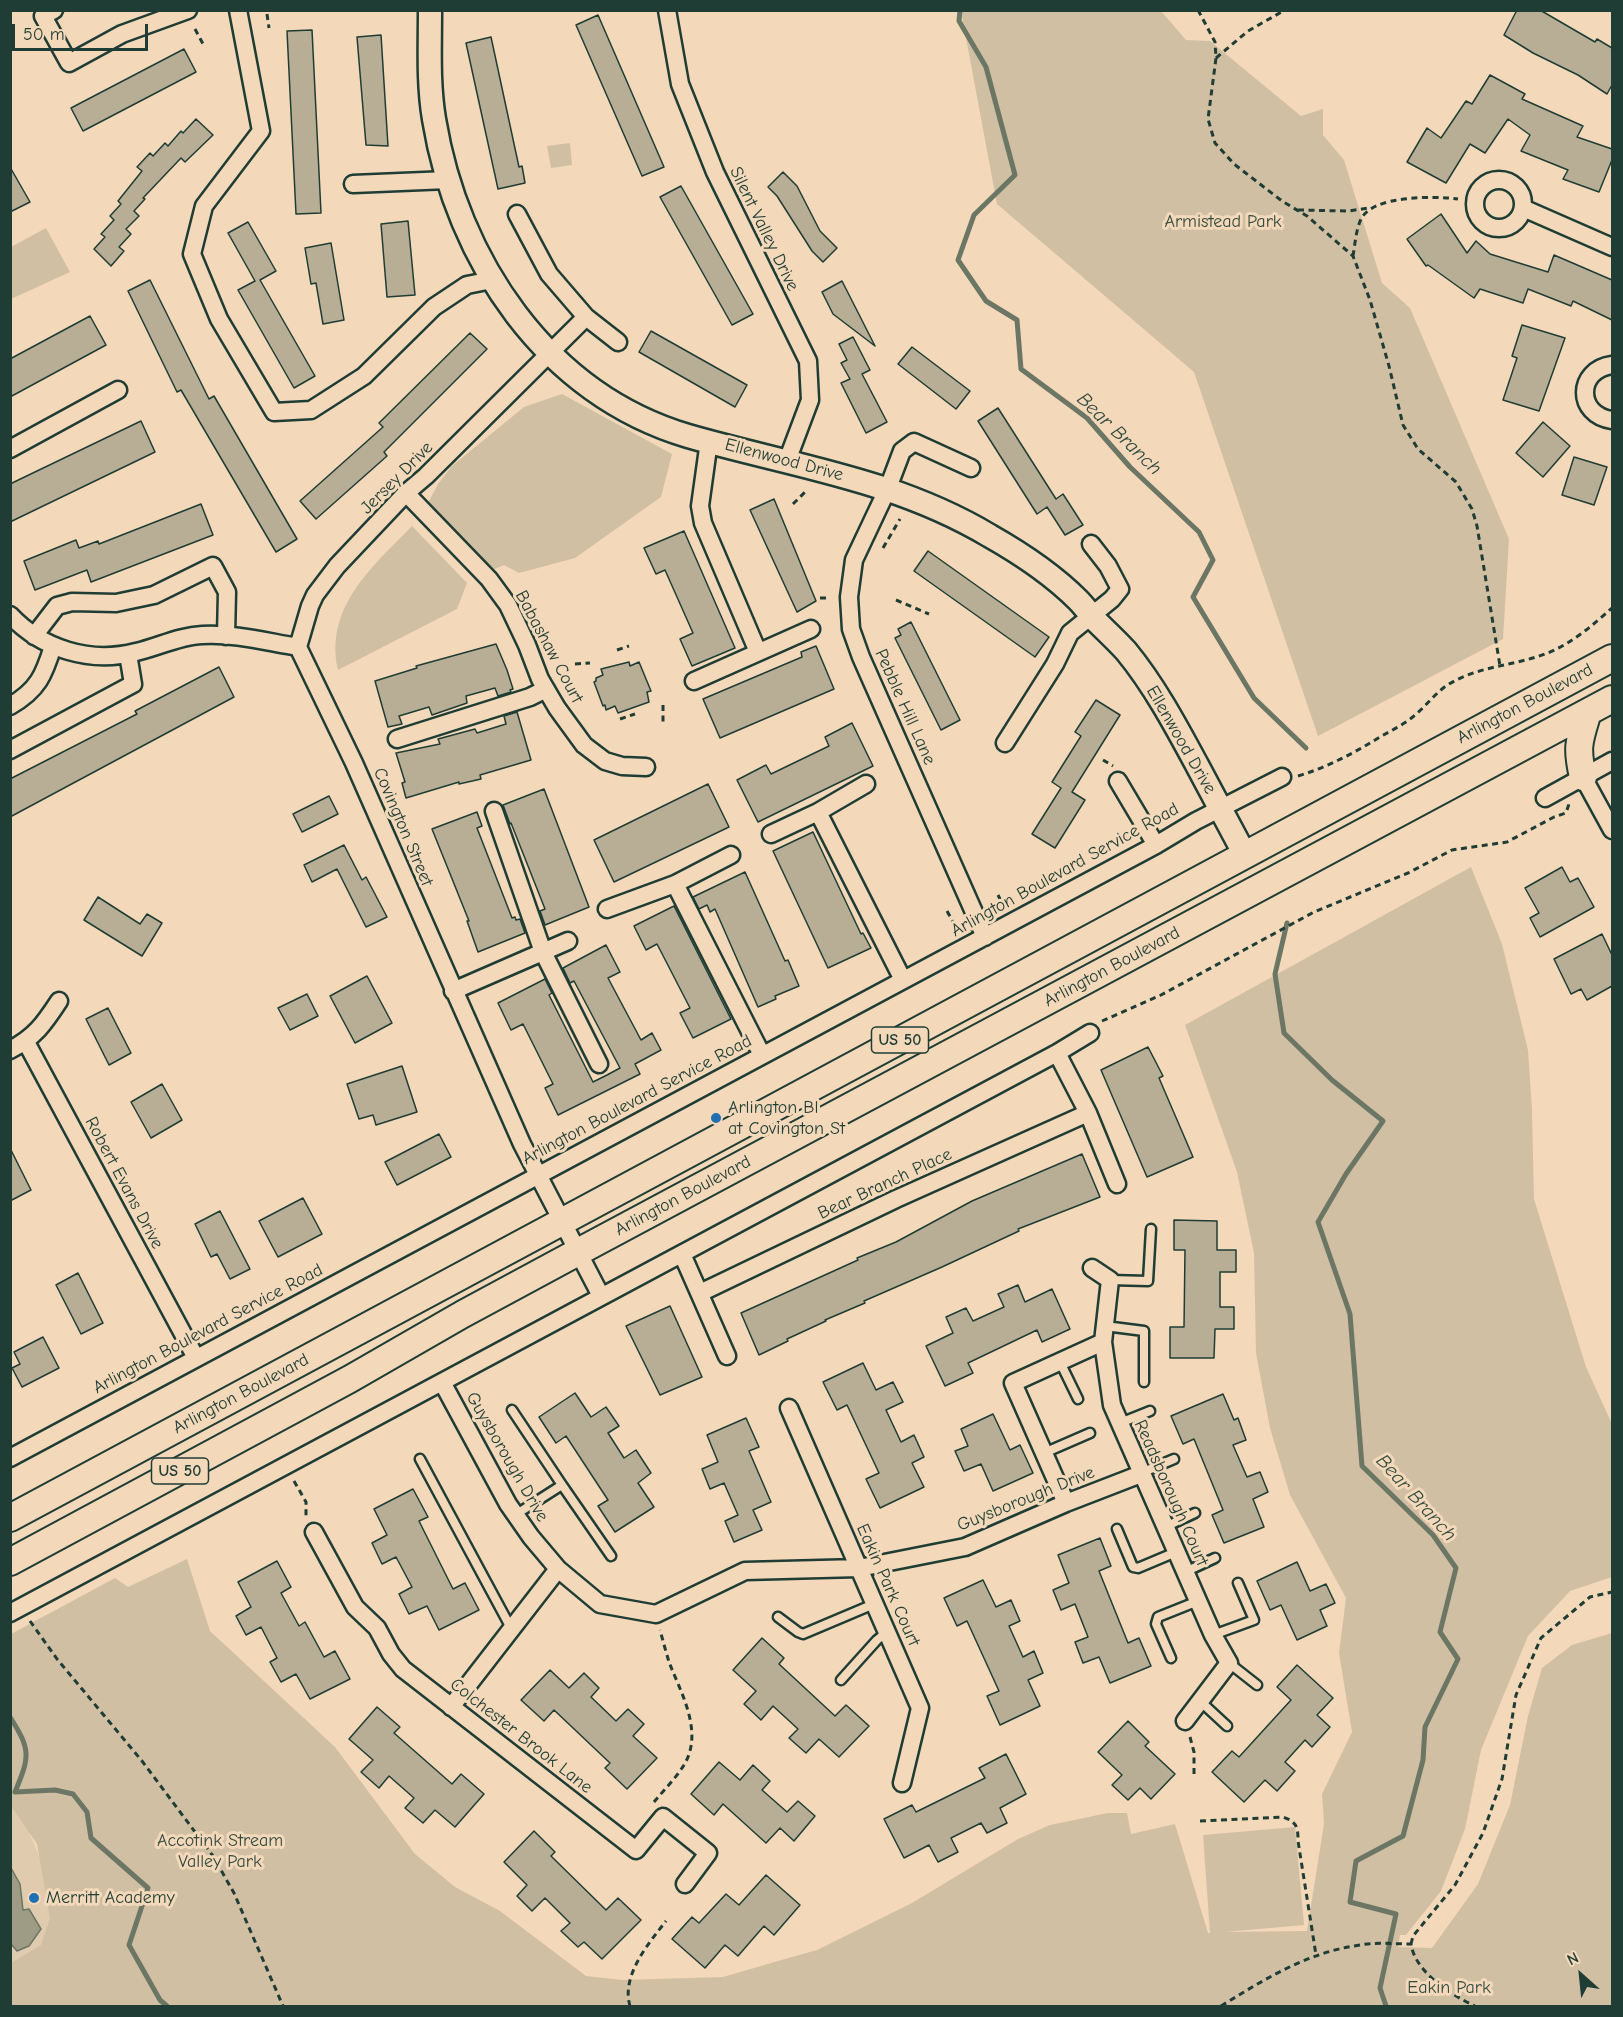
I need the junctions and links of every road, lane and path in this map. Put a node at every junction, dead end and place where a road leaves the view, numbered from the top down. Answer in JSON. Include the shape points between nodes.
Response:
{"nodes":[{"id":1,"x":54,"y":10,"type":"edge"},
{"id":2,"x":188,"y":10,"type":"edge"},
{"id":3,"x":238,"y":10,"type":"edge"},
{"id":4,"x":430,"y":10,"type":"edge"},
{"id":5,"x":667,"y":10,"type":"edge"},
{"id":6,"x":1198,"y":10,"type":"edge"},
{"id":7,"x":1285,"y":10,"type":"edge"},
{"id":8,"x":267,"y":14,"type":"dead end"},
{"id":9,"x":269,"y":28,"type":"dead end"},
{"id":10,"x":195,"y":29,"type":"dead end"},
{"id":11,"x":203,"y":44,"type":"dead end"},
{"id":12,"x":1216,"y":58,"type":"junction"},
{"id":13,"x":448,"y":180,"type":"junction"},
{"id":14,"x":353,"y":184,"type":"dead end"},
{"id":15,"x":1458,"y":199,"type":"dead end"},
{"id":16,"x":1371,"y":208,"type":"junction"},
{"id":17,"x":1523,"y":208,"type":"dead end"},
{"id":18,"x":1297,"y":210,"type":"junction"},
{"id":19,"x":517,"y":214,"type":"dead end"},
{"id":20,"x":1612,"y":247,"type":"edge"},
{"id":21,"x":1353,"y":256,"type":"junction"},
{"id":22,"x":492,"y":280,"type":"junction"},
{"id":23,"x":586,"y":317,"type":"junction"},
{"id":24,"x":618,"y":342,"type":"dead end"},
{"id":25,"x":550,"y":354,"type":"junction"},
{"id":26,"x":1612,"y":365,"type":"edge"},
{"id":27,"x":118,"y":390,"type":"dead end"},
{"id":28,"x":1612,"y":420,"type":"edge"},
{"id":29,"x":709,"y":441,"type":"junction"},
{"id":30,"x":10,"y":449,"type":"edge"},
{"id":31,"x":787,"y":461,"type":"junction"},
{"id":32,"x":971,"y":468,"type":"dead end"},
{"id":33,"x":888,"y":488,"type":"junction"},
{"id":34,"x":807,"y":490,"type":"dead end"},
{"id":35,"x":406,"y":493,"type":"junction"},
{"id":36,"x":793,"y":504,"type":"dead end"},
{"id":37,"x":900,"y":519,"type":"dead end"},
{"id":38,"x":1091,"y":544,"type":"dead end"},
{"id":39,"x":883,"y":548,"type":"dead end"},
{"id":40,"x":820,"y":598,"type":"dead end"},
{"id":41,"x":830,"y":598,"type":"dead end"},
{"id":42,"x":896,"y":600,"type":"dead end"},
{"id":43,"x":1612,"y":608,"type":"edge"},
{"id":44,"x":929,"y":614,"type":"dead end"},
{"id":45,"x":10,"y":615,"type":"edge"},
{"id":46,"x":1092,"y":616,"type":"junction"},
{"id":47,"x":811,"y":629,"type":"dead end"},
{"id":48,"x":34,"y":636,"type":"junction"},
{"id":49,"x":226,"y":636,"type":"junction"},
{"id":50,"x":53,"y":646,"type":"junction"},
{"id":51,"x":629,"y":646,"type":"dead end"},
{"id":52,"x":298,"y":647,"type":"junction"},
{"id":53,"x":617,"y":650,"type":"dead end"},
{"id":54,"x":758,"y":652,"type":"junction"},
{"id":55,"x":128,"y":654,"type":"junction"},
{"id":56,"x":1612,"y":657,"type":"edge"},
{"id":57,"x":575,"y":663,"type":"dead end"},
{"id":58,"x":590,"y":663,"type":"dead end"},
{"id":59,"x":1500,"y":666,"type":"junction"},
{"id":60,"x":694,"y":681,"type":"dead end"},
{"id":61,"x":546,"y":689,"type":"junction"},
{"id":62,"x":1612,"y":699,"type":"edge"},
{"id":63,"x":663,"y":705,"type":"dead end"},
{"id":64,"x":10,"y":706,"type":"edge"},
{"id":65,"x":1588,"y":712,"type":"junction"},
{"id":66,"x":635,"y":714,"type":"dead end"},
{"id":67,"x":620,"y":719,"type":"dead end"},
{"id":68,"x":663,"y":724,"type":"dead end"},
{"id":69,"x":397,"y":739,"type":"dead end"},
{"id":70,"x":1005,"y":743,"type":"dead end"},
{"id":71,"x":10,"y":750,"type":"edge"},
{"id":72,"x":1612,"y":761,"type":"edge"},
{"id":73,"x":646,"y":766,"type":"dead end"},
{"id":74,"x":1282,"y":777,"type":"joint"},
{"id":75,"x":1583,"y":777,"type":"junction"},
{"id":76,"x":1118,"y":782,"type":"dead end"},
{"id":77,"x":866,"y":784,"type":"dead end"},
{"id":78,"x":1545,"y":798,"type":"dead end"},
{"id":79,"x":1570,"y":806,"type":"dead end"},
{"id":80,"x":1221,"y":808,"type":"junction"},
{"id":81,"x":494,"y":811,"type":"dead end"},
{"id":82,"x":818,"y":812,"type":"junction"},
{"id":83,"x":1612,"y":830,"type":"edge"},
{"id":84,"x":771,"y":834,"type":"dead end"},
{"id":85,"x":1156,"y":845,"type":"junction"},
{"id":86,"x":731,"y":855,"type":"dead end"},
{"id":87,"x":1245,"y":855,"type":"junction"},
{"id":88,"x":675,"y":884,"type":"junction"},
{"id":89,"x":998,"y":895,"type":"dead end"},
{"id":90,"x":1004,"y":908,"type":"dead end"},
{"id":91,"x":607,"y":909,"type":"dead end"},
{"id":92,"x":947,"y":911,"type":"dead end"},
{"id":93,"x":958,"y":931,"type":"dead end"},
{"id":94,"x":985,"y":937,"type":"junction"},
{"id":95,"x":568,"y":941,"type":"dead end"},
{"id":96,"x":543,"y":952,"type":"junction"},
{"id":97,"x":903,"y":980,"type":"junction"},
{"id":98,"x":453,"y":991,"type":"junction"},
{"id":99,"x":59,"y":1001,"type":"dead end"},
{"id":100,"x":1090,"y":1033,"type":"joint"},
{"id":101,"x":27,"y":1042,"type":"junction"},
{"id":102,"x":10,"y":1050,"type":"edge"},
{"id":103,"x":1057,"y":1053,"type":"junction"},
{"id":104,"x":762,"y":1055,"type":"junction"},
{"id":105,"x":598,"y":1064,"type":"dead end"},
{"id":106,"x":1088,"y":1113,"type":"junction"},
{"id":107,"x":538,"y":1174,"type":"junction"},
{"id":108,"x":1118,"y":1184,"type":"dead end"},
{"id":109,"x":563,"y":1222,"type":"junction"},
{"id":110,"x":1151,"y":1229,"type":"dead end"},
{"id":111,"x":578,"y":1252,"type":"junction"},
{"id":112,"x":682,"y":1254,"type":"junction"},
{"id":113,"x":1092,"y":1268,"type":"dead end"},
{"id":114,"x":1110,"y":1280,"type":"junction"},
{"id":115,"x":700,"y":1293,"type":"junction"},
{"id":116,"x":601,"y":1296,"type":"junction"},
{"id":117,"x":1104,"y":1334,"type":"junction"},
{"id":118,"x":727,"y":1356,"type":"dead end"},
{"id":119,"x":196,"y":1358,"type":"junction"},
{"id":120,"x":1060,"y":1362,"type":"junction"},
{"id":121,"x":442,"y":1382,"type":"junction"},
{"id":122,"x":1144,"y":1382,"type":"dead end"},
{"id":123,"x":1078,"y":1399,"type":"dead end"},
{"id":124,"x":789,"y":1408,"type":"dead end"},
{"id":125,"x":512,"y":1410,"type":"dead end"},
{"id":126,"x":1150,"y":1411,"type":"dead end"},
{"id":127,"x":1120,"y":1423,"type":"junction"},
{"id":128,"x":1090,"y":1433,"type":"dead end"},
{"id":129,"x":1044,"y":1453,"type":"junction"},
{"id":130,"x":10,"y":1458,"type":"edge"},
{"id":131,"x":420,"y":1459,"type":"dead end"},
{"id":132,"x":1174,"y":1459,"type":"dead end"},
{"id":133,"x":1141,"y":1474,"type":"junction"},
{"id":134,"x":292,"y":1476,"type":"dead end"},
{"id":135,"x":562,"y":1485,"type":"junction"},
{"id":136,"x":1066,"y":1503,"type":"junction"},
{"id":137,"x":1195,"y":1514,"type":"dead end"},
{"id":138,"x":515,"y":1515,"type":"junction"},
{"id":139,"x":10,"y":1518,"type":"edge"},
{"id":140,"x":1164,"y":1527,"type":"junction"},
{"id":141,"x":1117,"y":1529,"type":"dead end"},
{"id":142,"x":314,"y":1532,"type":"joint"},
{"id":143,"x":1176,"y":1552,"type":"junction"},
{"id":144,"x":611,"y":1556,"type":"dead end"},
{"id":145,"x":1215,"y":1558,"type":"dead end"},
{"id":146,"x":10,"y":1562,"type":"edge"},
{"id":147,"x":859,"y":1568,"type":"junction"},
{"id":148,"x":558,"y":1569,"type":"junction"},
{"id":149,"x":1185,"y":1572,"type":"junction"},
{"id":150,"x":1238,"y":1583,"type":"dead end"},
{"id":151,"x":1612,"y":1592,"type":"edge"},
{"id":152,"x":1198,"y":1601,"type":"junction"},
{"id":153,"x":874,"y":1604,"type":"junction"},
{"id":154,"x":16,"y":1610,"type":"edge"},
{"id":155,"x":656,"y":1614,"type":"junction"},
{"id":156,"x":778,"y":1617,"type":"dead end"},
{"id":157,"x":512,"y":1628,"type":"junction"},
{"id":158,"x":887,"y":1632,"type":"junction"},
{"id":159,"x":1213,"y":1635,"type":"junction"},
{"id":160,"x":1171,"y":1658,"type":"dead end"},
{"id":161,"x":1229,"y":1663,"type":"junction"},
{"id":162,"x":841,"y":1680,"type":"dead end"},
{"id":163,"x":1257,"y":1685,"type":"dead end"},
{"id":164,"x":1200,"y":1701,"type":"junction"},
{"id":165,"x":451,"y":1707,"type":"junction"},
{"id":166,"x":1185,"y":1721,"type":"joint"},
{"id":167,"x":1227,"y":1726,"type":"dead end"},
{"id":168,"x":1194,"y":1777,"type":"dead end"},
{"id":169,"x":902,"y":1783,"type":"dead end"},
{"id":170,"x":651,"y":1807,"type":"dead end"},
{"id":171,"x":1200,"y":1821,"type":"dead end"},
{"id":172,"x":685,"y":1884,"type":"dead end"},
{"id":173,"x":666,"y":1921,"type":"dead end"},
{"id":174,"x":1409,"y":1944,"type":"junction"},
{"id":175,"x":1316,"y":1955,"type":"junction"},
{"id":176,"x":283,"y":2007,"type":"edge"},
{"id":177,"x":630,"y":2007,"type":"edge"},
{"id":178,"x":1221,"y":2007,"type":"edge"},
{"id":179,"x":1475,"y":2007,"type":"edge"}],
"edges":[{"from":1,"to":2,"type":"street","via":[[43,16],[69,63],[122,34]]},
{"from":3,"to":22,"type":"street","via":[[261,131],[204,206],[192,254],[219,319],[274,412],[311,410],[364,376],[434,307],[467,285]]},
{"from":4,"to":13,"type":"street","name":"Ellenwood Drive","via":[[434,117]]},
{"from":5,"to":31,"type":"street","name":"Silent Valley Drive","via":[[680,84],[714,172],[808,361],[810,400]]},
{"from":6,"to":12,"type":"path","via":[[1215,42]]},
{"from":7,"to":12,"type":"path","via":[[1248,31]]},
{"from":8,"to":9,"type":"path"},
{"from":10,"to":11,"type":"path"},
{"from":12,"to":18,"type":"path","via":[[1208,120],[1215,143],[1234,164]]},
{"from":13,"to":14,"type":"street"},
{"from":13,"to":22,"type":"street","name":"Ellenwood Drive","via":[[471,240]]},
{"from":15,"to":16,"type":"path","via":[[1391,201]]},
{"from":16,"to":18,"type":"path"},
{"from":16,"to":21,"type":"path","via":[[1361,217]]},
{"from":17,"to":20,"type":"street"},
{"from":18,"to":21,"type":"path"},
{"from":19,"to":23,"type":"street","via":[[549,274]]},
{"from":21,"to":59,"type":"path","via":[[1370,300],[1403,425],[1418,449],[1456,482],[1472,509]]},
{"from":22,"to":25,"type":"street","name":"Ellenwood Drive","via":[[525,328]]},
{"from":23,"to":24,"type":"street"},
{"from":23,"to":25,"type":"street","name":"Jersey Drive"},
{"from":25,"to":29,"type":"street","name":"Ellenwood Drive","via":[[631,413]]},
{"from":25,"to":35,"type":"street","name":"Jersey Drive"},
{"from":26,"to":28,"type":"street","via":[[1596,370],[1585,393],[1590,409]]},
{"from":27,"to":30,"type":"street"},
{"from":29,"to":31,"type":"street","name":"Ellenwood Drive"},
{"from":29,"to":54,"type":"street","via":[[700,506],[703,523]]},
{"from":31,"to":33,"type":"street","name":"Ellenwood Drive"},
{"from":32,"to":33,"type":"street","name":"Pebble Hill Lane","via":[[914,442],[902,451]]},
{"from":33,"to":46,"type":"street","name":"Ellenwood Drive","via":[[951,514],[991,536],[1053,579]]},
{"from":33,"to":94,"type":"street","name":"Pebble Hill Lane","via":[[854,560],[849,597],[851,629]]},
{"from":34,"to":36,"type":"path"},
{"from":35,"to":52,"type":"street","name":"Jersey Drive","via":[[315,595]]},
{"from":35,"to":61,"type":"street","name":"Babashaw Court","via":[[489,579],[508,605]]},
{"from":37,"to":39,"type":"path"},
{"from":38,"to":46,"type":"street","via":[[1120,589]]},
{"from":40,"to":41,"type":"path"},
{"from":42,"to":44,"type":"path"},
{"from":43,"to":59,"type":"path","via":[[1555,650]]},
{"from":45,"to":48,"type":"street"},
{"from":46,"to":70,"type":"street","via":[[1070,633]]},
{"from":46,"to":80,"type":"street","name":"Ellenwood Drive","via":[[1126,651],[1168,712]]},
{"from":47,"to":54,"type":"street"},
{"from":48,"to":49,"type":"street","via":[[57,606],[72,602],[116,603],[154,595],[213,566],[227,592]]},
{"from":48,"to":50,"type":"street"},
{"from":49,"to":52,"type":"street"},
{"from":49,"to":55,"type":"street","via":[[176,639]]},
{"from":50,"to":55,"type":"street","via":[[86,655]]},
{"from":50,"to":64,"type":"street","via":[[45,671],[33,690]]},
{"from":51,"to":53,"type":"path"},
{"from":52,"to":98,"type":"street","name":"Covington Street","via":[[354,763]]},
{"from":54,"to":60,"type":"street"},
{"from":55,"to":71,"type":"street","via":[[133,684]]},
{"from":56,"to":87,"type":"main road","name":"Arlington Boulevard","number":"US 50"},
{"from":57,"to":58,"type":"path"},
{"from":59,"to":74,"type":"path","via":[[1468,674],[1448,685],[1414,715],[1339,762],[1293,778]]},
{"from":61,"to":69,"type":"street"},
{"from":61,"to":73,"type":"street","name":"Babashaw Court","via":[[584,745],[605,761]]},
{"from":62,"to":65,"type":"main road","name":"Arlington Boulevard","number":"US 50"},
{"from":63,"to":68,"type":"path"},
{"from":65,"to":75,"type":"main road","via":[[1578,745]]},
{"from":65,"to":111,"type":"main road","name":"Arlington Boulevard","number":"US 50"},
{"from":66,"to":67,"type":"path"},
{"from":72,"to":75,"type":"street"},
{"from":74,"to":80,"type":"street","name":"Arlington Boulevard Service Road"},
{"from":75,"to":78,"type":"street"},
{"from":75,"to":83,"type":"street"},
{"from":76,"to":85,"type":"street"},
{"from":77,"to":82,"type":"street"},
{"from":79,"to":100,"type":"path","via":[[1566,813],[1507,842],[1452,850],[1314,912],[1161,995],[1101,1021]]},
{"from":80,"to":85,"type":"street","name":"Arlington Boulevard Service Road"},
{"from":80,"to":87,"type":"street","name":"Ellenwood Drive"},
{"from":81,"to":96,"type":"street"},
{"from":82,"to":84,"type":"street"},
{"from":82,"to":97,"type":"street"},
{"from":85,"to":94,"type":"street","name":"Arlington Boulevard Service Road"},
{"from":86,"to":88,"type":"street"},
{"from":87,"to":109,"type":"main road","name":"Arlington Boulevard","number":"US 50"},
{"from":88,"to":91,"type":"street"},
{"from":88,"to":104,"type":"street"},
{"from":89,"to":90,"type":"path"},
{"from":92,"to":93,"type":"path"},
{"from":94,"to":97,"type":"street","name":"Arlington Boulevard Service Road"},
{"from":95,"to":96,"type":"street"},
{"from":96,"to":98,"type":"street"},
{"from":96,"to":105,"type":"street"},
{"from":97,"to":104,"type":"street","name":"Arlington Boulevard Service Road"},
{"from":98,"to":107,"type":"street","name":"Covington Street"},
{"from":99,"to":101,"type":"street"},
{"from":100,"to":103,"type":"street"},
{"from":101,"to":102,"type":"street"},
{"from":101,"to":119,"type":"street","name":"Robert Evans Drive"},
{"from":103,"to":106,"type":"street"},
{"from":103,"to":112,"type":"street"},
{"from":104,"to":107,"type":"street","name":"Arlington Boulevard Service Road"},
{"from":106,"to":108,"type":"street"},
{"from":106,"to":115,"type":"street","name":"Bear Branch Place"},
{"from":107,"to":109,"type":"street","name":"Covington Street"},
{"from":107,"to":119,"type":"street","name":"Arlington Boulevard Service Road"},
{"from":109,"to":111,"type":"street","name":"Covington Street"},
{"from":109,"to":139,"type":"main road","name":"Arlington Boulevard","number":"US 50"},
{"from":110,"to":114,"type":"lane","via":[[1148,1281]]},
{"from":111,"to":116,"type":"street","name":"Covington Street"},
{"from":111,"to":146,"type":"main road","name":"Arlington Boulevard","number":"US 50"},
{"from":112,"to":115,"type":"street"},
{"from":112,"to":116,"type":"street"},
{"from":113,"to":114,"type":"street"},
{"from":114,"to":117,"type":"street","name":"Readsborough Court"},
{"from":115,"to":118,"type":"street"},
{"from":116,"to":121,"type":"street"},
{"from":117,"to":120,"type":"street"},
{"from":117,"to":122,"type":"lane","via":[[1144,1331]]},
{"from":117,"to":127,"type":"street","name":"Readsborough Court","via":[[1112,1405]]},
{"from":119,"to":130,"type":"street","name":"Arlington Boulevard Service Road"},
{"from":120,"to":123,"type":"lane"},
{"from":120,"to":129,"type":"street","via":[[1013,1383]]},
{"from":121,"to":138,"type":"street","name":"Guysborough Drive"},
{"from":121,"to":154,"type":"street"},
{"from":124,"to":147,"type":"street","name":"Eakin Park Court"},
{"from":125,"to":135,"type":"lane"},
{"from":126,"to":127,"type":"lane"},
{"from":127,"to":133,"type":"street","name":"Readsborough Court"},
{"from":128,"to":129,"type":"lane"},
{"from":129,"to":136,"type":"street"},
{"from":131,"to":157,"type":"lane"},
{"from":132,"to":133,"type":"lane"},
{"from":133,"to":136,"type":"street","name":"Guysborough Drive"},
{"from":133,"to":140,"type":"street","name":"Readsborough Court"},
{"from":134,"to":142,"type":"path","via":[[306,1502],[305,1518]]},
{"from":135,"to":138,"type":"lane"},
{"from":135,"to":144,"type":"lane"},
{"from":136,"to":147,"type":"street","name":"Guysborough Drive","via":[[965,1547]]},
{"from":137,"to":140,"type":"lane"},
{"from":138,"to":148,"type":"street","name":"Guysborough Drive"},
{"from":140,"to":143,"type":"street","name":"Readsborough Court"},
{"from":141,"to":143,"type":"lane","via":[[1133,1566],[1138,1568]]},
{"from":142,"to":165,"type":"street","name":"Colchester Brook Lane","via":[[355,1607],[377,1628],[396,1662]]},
{"from":143,"to":149,"type":"street","name":"Readsborough Court"},
{"from":145,"to":149,"type":"lane"},
{"from":147,"to":153,"type":"street","name":"Eakin Park Court"},
{"from":147,"to":155,"type":"street","name":"Guysborough Drive","via":[[745,1571]]},
{"from":148,"to":155,"type":"street","name":"Guysborough Drive","via":[[600,1604]]},
{"from":148,"to":157,"type":"street"},
{"from":149,"to":152,"type":"street","name":"Readsborough Court"},
{"from":150,"to":159,"type":"lane","via":[[1254,1620]]},
{"from":151,"to":174,"type":"path","via":[[1590,1597],[1541,1638],[1516,1695],[1502,1779],[1482,1833],[1455,1885]]},
{"from":152,"to":159,"type":"street","name":"Readsborough Court"},
{"from":152,"to":160,"type":"lane","via":[[1158,1617],[1156,1624]]},
{"from":153,"to":156,"type":"lane","via":[[803,1634]]},
{"from":153,"to":158,"type":"street","name":"Eakin Park Court"},
{"from":154,"to":176,"type":"path","via":[[141,1761],[213,1856],[234,1893]]},
{"from":155,"to":170,"type":"path","via":[[669,1662],[689,1711],[691,1736],[684,1765]]},
{"from":157,"to":165,"type":"street"},
{"from":158,"to":162,"type":"lane"},
{"from":158,"to":169,"type":"street","name":"Eakin Park Court","via":[[920,1708]]},
{"from":159,"to":161,"type":"street","name":"Readsborough Court"},
{"from":161,"to":163,"type":"lane"},
{"from":161,"to":164,"type":"street"},
{"from":164,"to":166,"type":"street"},
{"from":164,"to":167,"type":"lane"},
{"from":165,"to":172,"type":"street","name":"Colchester Brook Lane","via":[[636,1850],[663,1817],[708,1853]]},
{"from":166,"to":168,"type":"path","via":[[1194,1752]]},
{"from":171,"to":175,"type":"path","via":[[1282,1817],[1293,1821],[1298,1828]]},
{"from":173,"to":177,"type":"path","via":[[632,1974],[627,1988]]},
{"from":174,"to":175,"type":"path","via":[[1375,1943]]},
{"from":174,"to":179,"type":"path","via":[[1432,1978],[1453,1996]]},
{"from":175,"to":178,"type":"path"}]}
